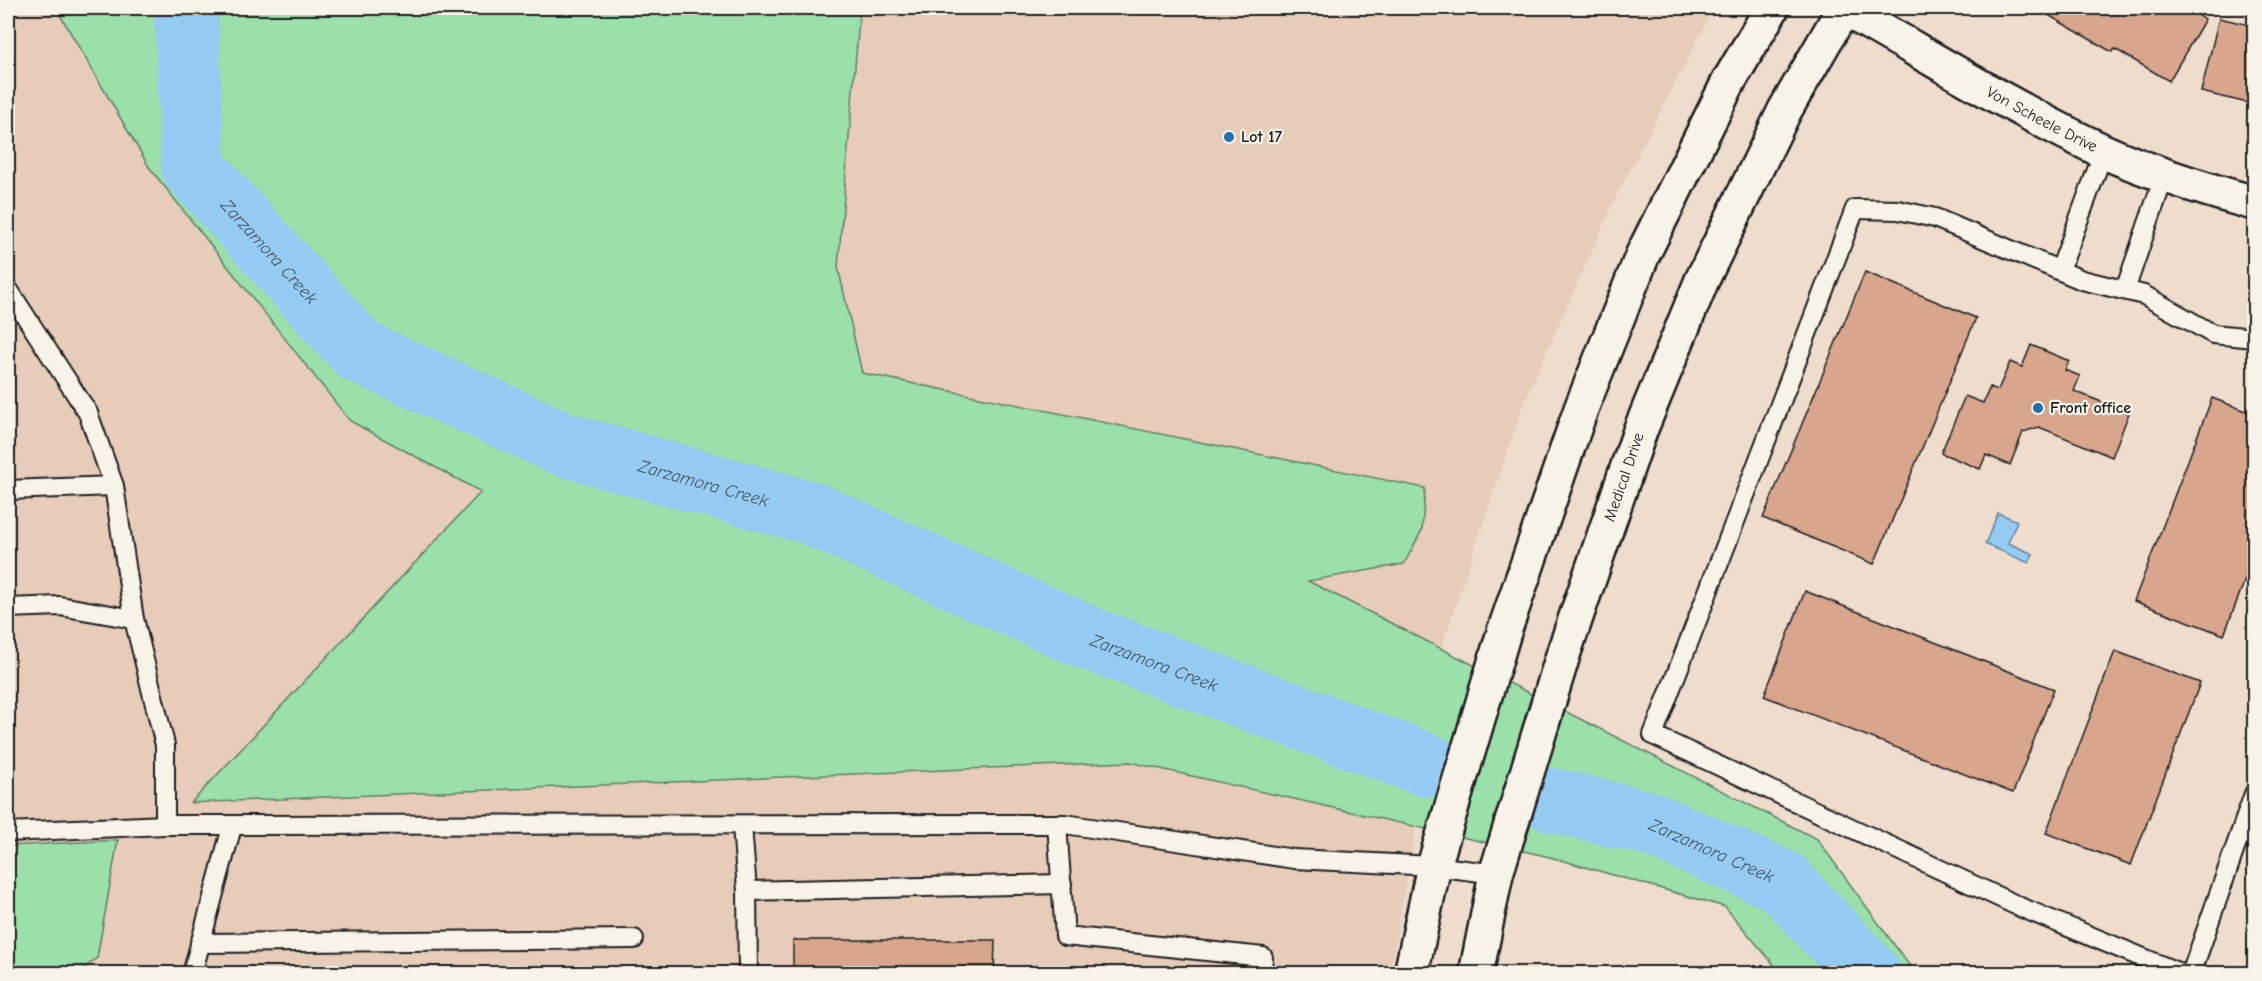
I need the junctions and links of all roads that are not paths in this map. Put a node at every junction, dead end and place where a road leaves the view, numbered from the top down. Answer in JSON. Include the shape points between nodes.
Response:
{"nodes":[{"id":1,"x":1772,"y":8,"type":"edge"},
{"id":2,"x":1844,"y":8,"type":"edge"},
{"id":3,"x":2104,"y":151,"type":"junction"},
{"id":4,"x":2165,"y":174,"type":"junction"},
{"id":5,"x":2254,"y":203,"type":"edge"},
{"id":6,"x":2060,"y":270,"type":"junction"},
{"id":7,"x":8,"y":289,"type":"edge"},
{"id":8,"x":2125,"y":290,"type":"junction"},
{"id":9,"x":2254,"y":338,"type":"edge"},
{"id":10,"x":114,"y":486,"type":"junction"},
{"id":11,"x":8,"y":490,"type":"edge"},
{"id":12,"x":8,"y":608,"type":"edge"},
{"id":13,"x":134,"y":619,"type":"junction"},
{"id":14,"x":2254,"y":794,"type":"edge"},
{"id":15,"x":1057,"y":824,"type":"junction"},
{"id":16,"x":165,"y":825,"type":"junction"},
{"id":17,"x":742,"y":825,"type":"junction"},
{"id":18,"x":232,"y":827,"type":"junction"},
{"id":19,"x":8,"y":832,"type":"edge"},
{"id":20,"x":1434,"y":866,"type":"junction"},
{"id":21,"x":1496,"y":874,"type":"junction"},
{"id":22,"x":1062,"y":884,"type":"junction"},
{"id":23,"x":747,"y":891,"type":"junction"},
{"id":24,"x":634,"y":939,"type":"dead end"},
{"id":25,"x":200,"y":943,"type":"junction"},
{"id":26,"x":192,"y":974,"type":"edge"},
{"id":27,"x":748,"y":974,"type":"edge"},
{"id":28,"x":1262,"y":974,"type":"edge"},
{"id":29,"x":1411,"y":974,"type":"edge"},
{"id":30,"x":1476,"y":974,"type":"edge"},
{"id":31,"x":2182,"y":974,"type":"edge"},
{"id":32,"x":2191,"y":974,"type":"edge"}],
"edges":[{"from":1,"to":20,"type":"street","via":[[1729,81],[1643,254],[1581,409],[1504,632]]},
{"from":2,"to":3,"type":"street","name":"Von Scheele Drive"},
{"from":2,"to":21,"type":"street","name":"Medical Drive","via":[[1785,111],[1702,280],[1641,431],[1564,652]]},
{"from":3,"to":4,"type":"street","name":"Von Scheele Drive"},
{"from":3,"to":6,"type":"lane"},
{"from":4,"to":5,"type":"street","name":"Von Scheele Drive"},
{"from":4,"to":8,"type":"lane"},
{"from":6,"to":8,"type":"lane","via":[[2082,280]]},
{"from":6,"to":31,"type":"lane","via":[[1935,218],[1898,210],[1855,209],[1653,735],[2020,907]]},
{"from":7,"to":10,"type":"lane","via":[[87,413]]},
{"from":8,"to":9,"type":"lane","via":[[2144,295],[2213,333]]},
{"from":10,"to":11,"type":"lane"},
{"from":10,"to":13,"type":"lane"},
{"from":12,"to":13,"type":"lane","via":[[60,606]]},
{"from":13,"to":16,"type":"lane","via":[[165,745]]},
{"from":14,"to":32,"type":"lane"},
{"from":15,"to":17,"type":"lane"},
{"from":15,"to":20,"type":"lane","via":[[1294,859]]},
{"from":15,"to":22,"type":"lane"},
{"from":16,"to":18,"type":"lane"},
{"from":16,"to":19,"type":"lane"},
{"from":17,"to":18,"type":"lane"},
{"from":17,"to":23,"type":"lane"},
{"from":18,"to":25,"type":"lane"},
{"from":20,"to":21,"type":"lane"},
{"from":20,"to":29,"type":"street"},
{"from":21,"to":30,"type":"street","name":"Medical Drive"},
{"from":22,"to":23,"type":"lane"},
{"from":22,"to":28,"type":"lane","via":[[1065,936],[1263,957]]},
{"from":23,"to":27,"type":"lane"},
{"from":24,"to":25,"type":"lane"},
{"from":25,"to":26,"type":"lane"}]}
